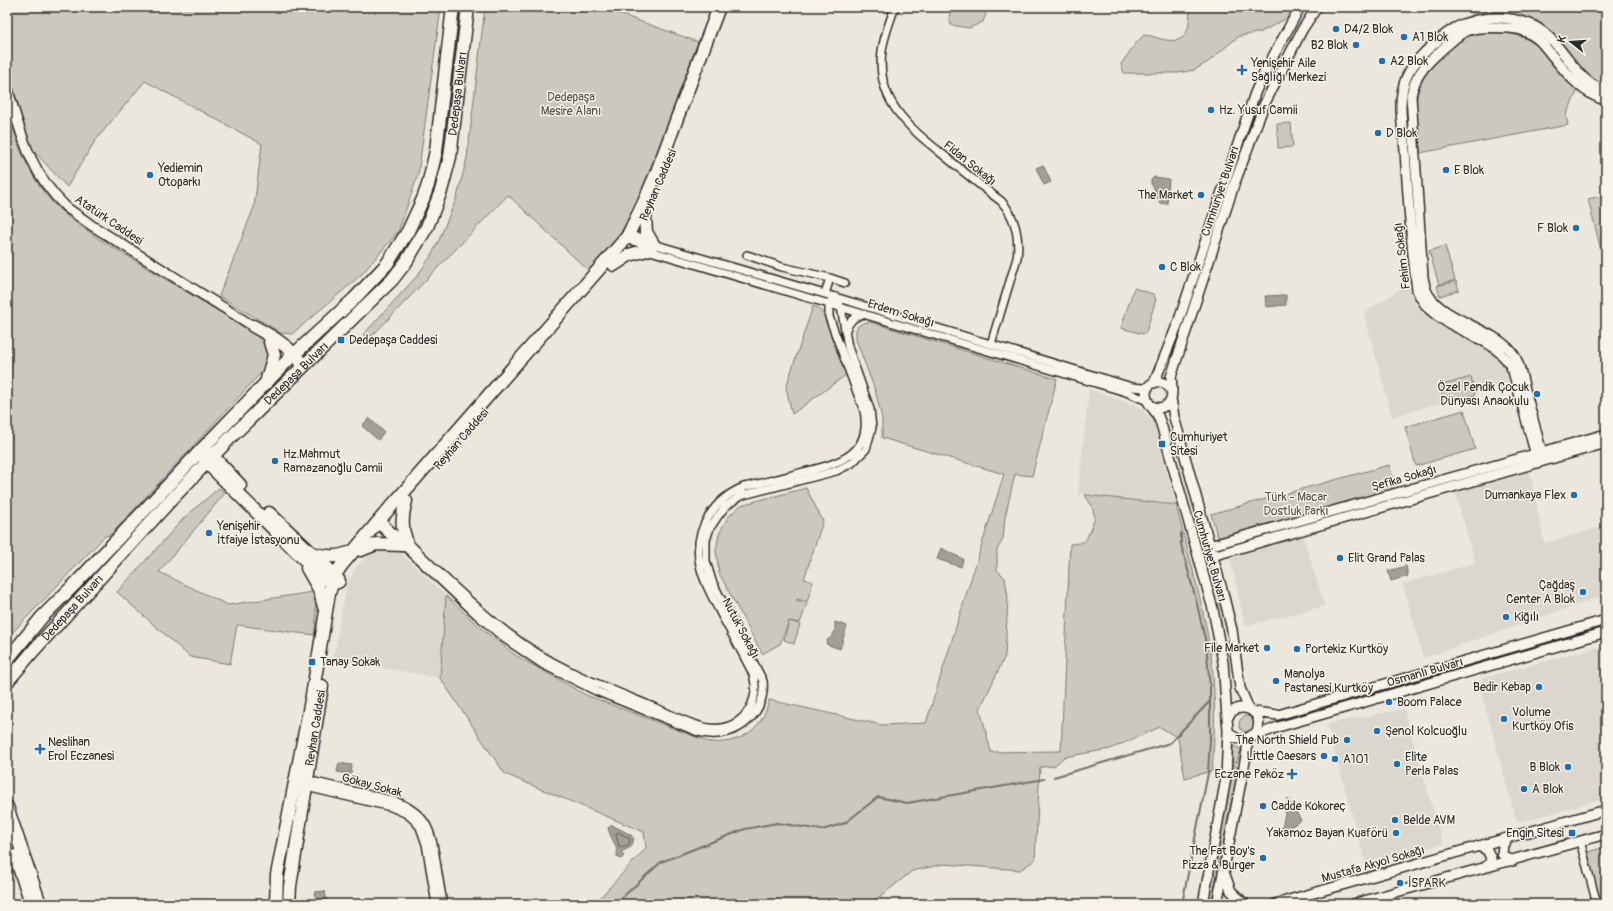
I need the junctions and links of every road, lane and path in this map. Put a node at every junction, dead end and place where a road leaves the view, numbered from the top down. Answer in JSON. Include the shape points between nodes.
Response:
{"nodes":[{"id":1,"x":453,"y":7,"type":"edge"},
{"id":2,"x":468,"y":7,"type":"edge"},
{"id":3,"x":719,"y":7,"type":"edge"},
{"id":4,"x":725,"y":7,"type":"edge"},
{"id":5,"x":895,"y":7,"type":"edge"},
{"id":6,"x":1300,"y":7,"type":"edge"},
{"id":7,"x":1317,"y":7,"type":"edge"},
{"id":8,"x":1294,"y":17,"type":"junction"},
{"id":9,"x":1305,"y":25,"type":"junction"},
{"id":10,"x":7,"y":86,"type":"edge"},
{"id":11,"x":1606,"y":91,"type":"edge"},
{"id":12,"x":1606,"y":100,"type":"edge"},
{"id":13,"x":1413,"y":201,"type":"junction"},
{"id":14,"x":645,"y":216,"type":"junction"},
{"id":15,"x":1210,"y":228,"type":"junction"},
{"id":16,"x":1220,"y":229,"type":"junction"},
{"id":17,"x":631,"y":240,"type":"junction"},
{"id":18,"x":650,"y":247,"type":"junction"},
{"id":19,"x":747,"y":255,"type":"dead end"},
{"id":20,"x":614,"y":265,"type":"junction"},
{"id":21,"x":830,"y":278,"type":"junction"},
{"id":22,"x":845,"y":283,"type":"dead end"},
{"id":23,"x":825,"y":294,"type":"junction"},
{"id":24,"x":835,"y":297,"type":"junction"},
{"id":25,"x":829,"y":304,"type":"junction"},
{"id":26,"x":841,"y":307,"type":"junction"},
{"id":27,"x":864,"y":314,"type":"junction"},
{"id":28,"x":1178,"y":323,"type":"junction"},
{"id":29,"x":253,"y":326,"type":"joint"},
{"id":30,"x":1188,"y":326,"type":"junction"},
{"id":31,"x":845,"y":332,"type":"junction"},
{"id":32,"x":311,"y":338,"type":"junction"},
{"id":33,"x":272,"y":340,"type":"junction"},
{"id":34,"x":991,"y":344,"type":"junction"},
{"id":35,"x":291,"y":357,"type":"junction"},
{"id":36,"x":303,"y":369,"type":"junction"},
{"id":37,"x":1152,"y":384,"type":"junction"},
{"id":38,"x":265,"y":385,"type":"junction"},
{"id":39,"x":1172,"y":396,"type":"junction"},
{"id":40,"x":1149,"y":403,"type":"junction"},
{"id":41,"x":1606,"y":434,"type":"edge"},
{"id":42,"x":229,"y":439,"type":"junction"},
{"id":43,"x":1606,"y":443,"type":"edge"},
{"id":44,"x":202,"y":449,"type":"junction"},
{"id":45,"x":1540,"y":458,"type":"junction"},
{"id":46,"x":210,"y":460,"type":"junction"},
{"id":47,"x":226,"y":475,"type":"junction"},
{"id":48,"x":183,"y":487,"type":"junction"},
{"id":49,"x":406,"y":501,"type":"junction"},
{"id":50,"x":383,"y":522,"type":"junction"},
{"id":51,"x":404,"y":542,"type":"junction"},
{"id":52,"x":356,"y":551,"type":"junction"},
{"id":53,"x":1211,"y":552,"type":"junction"},
{"id":54,"x":312,"y":553,"type":"junction"},
{"id":55,"x":298,"y":554,"type":"junction"},
{"id":56,"x":1198,"y":557,"type":"junction"},
{"id":57,"x":336,"y":580,"type":"junction"},
{"id":58,"x":326,"y":611,"type":"junction"},
{"id":59,"x":42,"y":617,"type":"junction"},
{"id":60,"x":1606,"y":620,"type":"edge"},
{"id":61,"x":1606,"y":632,"type":"edge"},
{"id":62,"x":7,"y":649,"type":"edge"},
{"id":63,"x":7,"y":660,"type":"edge"},
{"id":64,"x":7,"y":682,"type":"edge"},
{"id":65,"x":1251,"y":711,"type":"junction"},
{"id":66,"x":1227,"y":719,"type":"junction"},
{"id":67,"x":1228,"y":731,"type":"junction"},
{"id":68,"x":1250,"y":738,"type":"junction"},
{"id":69,"x":301,"y":782,"type":"junction"},
{"id":70,"x":7,"y":807,"type":"edge"},
{"id":71,"x":1606,"y":810,"type":"edge"},
{"id":72,"x":1606,"y":834,"type":"edge"},
{"id":73,"x":8,"y":836,"type":"edge"},
{"id":74,"x":1508,"y":838,"type":"junction"},
{"id":75,"x":1580,"y":841,"type":"junction"},
{"id":76,"x":1478,"y":846,"type":"junction"},
{"id":77,"x":1513,"y":861,"type":"junction"},
{"id":78,"x":1483,"y":869,"type":"junction"},
{"id":79,"x":1224,"y":871,"type":"junction"},
{"id":80,"x":32,"y":904,"type":"edge"},
{"id":81,"x":40,"y":904,"type":"edge"},
{"id":82,"x":276,"y":904,"type":"edge"},
{"id":83,"x":289,"y":904,"type":"edge"},
{"id":84,"x":436,"y":904,"type":"edge"},
{"id":85,"x":443,"y":904,"type":"edge"},
{"id":86,"x":1203,"y":904,"type":"edge"},
{"id":87,"x":1217,"y":904,"type":"edge"},
{"id":88,"x":1245,"y":904,"type":"edge"},
{"id":89,"x":1275,"y":904,"type":"edge"},
{"id":90,"x":1354,"y":904,"type":"edge"},
{"id":91,"x":1597,"y":904,"type":"edge"}],
"edges":[{"from":1,"to":32,"type":"main road","name":"Dedepaşa Bulvarı","via":[[436,151],[423,199],[408,231],[387,264],[354,299]]},
{"from":2,"to":36,"type":"main road","name":"Dedepaşa Bulvarı","via":[[450,157],[434,211],[416,247],[392,280]]},
{"from":3,"to":17,"type":"main road","name":"Reyhan Caddesi"},
{"from":4,"to":14,"type":"main road","name":"Reyhan Caddesi","via":[[661,181]]},
{"from":5,"to":34,"type":"street","name":"Fidan Sokağı","via":[[882,51],[884,85],[889,99],[916,133],[1004,205],[1017,232],[1017,258]]},
{"from":6,"to":8,"type":"street","name":"Cumhuriyet Bulvarı"},
{"from":7,"to":9,"type":"street","name":"Cumhuriyet Bulvarı"},
{"from":8,"to":9,"type":"street"},
{"from":8,"to":15,"type":"street","name":"Cumhuriyet Bulvarı","via":[[1254,93]]},
{"from":9,"to":16,"type":"street","name":"Cumhuriyet Bulvarı","via":[[1264,105]]},
{"from":10,"to":29,"type":"street","name":"Atatürk Caddesi","via":[[24,144],[35,168],[66,207]]},
{"from":11,"to":13,"type":"street","name":"Fehim Sokağı","via":[[1589,83],[1552,40],[1533,25],[1507,19],[1479,19],[1454,28],[1419,58],[1403,88],[1401,106]]},
{"from":12,"to":13,"type":"street","name":"Fehim Sokağı","via":[[1588,93],[1540,41],[1528,33],[1506,28],[1464,32],[1426,63],[1413,87]]},
{"from":13,"to":45,"type":"street","name":"Fehim Sokağı","via":[[1426,288],[1433,301],[1447,316],[1502,342],[1515,356]]},
{"from":14,"to":17,"type":"main road","name":"Reyhan Caddesi"},
{"from":14,"to":18,"type":"main road"},
{"from":15,"to":16,"type":"street"},
{"from":15,"to":28,"type":"street","name":"Cumhuriyet Bulvarı"},
{"from":16,"to":30,"type":"street","name":"Cumhuriyet Bulvarı"},
{"from":17,"to":18,"type":"main road"},
{"from":17,"to":20,"type":"main road","name":"Reyhan Caddesi"},
{"from":17,"to":50,"type":"main road"},
{"from":18,"to":20,"type":"main road","via":[[629,255]]},
{"from":18,"to":23,"type":"street","name":"Erdem Sokağı"},
{"from":18,"to":25,"type":"street","name":"Erdem Sokağı"},
{"from":19,"to":21,"type":"street","via":[[782,268]]},
{"from":20,"to":49,"type":"main road","name":"Reyhan Caddesi"},
{"from":21,"to":22,"type":"street"},
{"from":21,"to":23,"type":"street"},
{"from":23,"to":24,"type":"street","name":"Erdem Sokağı"},
{"from":24,"to":25,"type":"street"},
{"from":24,"to":26,"type":"street","name":"Nutuk Sokağı"},
{"from":24,"to":34,"type":"street","name":"Erdem Sokağı"},
{"from":25,"to":26,"type":"street","name":"Erdem Sokağı"},
{"from":25,"to":51,"type":"street","name":"Nutuk Sokağı","via":[[829,317],[864,411],[865,426],[860,444],[838,463],[744,487],[732,493],[710,513],[699,538],[700,566],[706,585],[756,682],[750,707],[742,718],[731,726],[718,728],[695,724],[593,683],[556,665],[509,634]]},
{"from":26,"to":27,"type":"street","name":"Erdem Sokağı"},
{"from":26,"to":31,"type":"street","name":"Nutuk Sokağı"},
{"from":27,"to":31,"type":"street","via":[[851,320]]},
{"from":27,"to":40,"type":"street","name":"Erdem Sokağı","via":[[1126,392]]},
{"from":28,"to":30,"type":"street"},
{"from":28,"to":37,"type":"street","name":"Cumhuriyet Bulvarı"},
{"from":29,"to":33,"type":"main road"},
{"from":30,"to":39,"type":"street","name":"Cumhuriyet Bulvarı","via":[[1171,377]]},
{"from":31,"to":51,"type":"street","name":"Nutuk Sokağı","via":[[872,420],[871,435],[862,454],[847,467],[836,471],[740,496],[728,504],[718,516],[706,540],[706,561],[712,581],[763,681],[763,695],[757,710],[739,728],[718,734],[698,732],[596,691],[542,664],[505,639],[477,615]]},
{"from":32,"to":33,"type":"main road","via":[[292,341]]},
{"from":32,"to":35,"type":"main road","name":"Dedepaşa Bulvarı"},
{"from":33,"to":35,"type":"main road"},
{"from":33,"to":38,"type":"main road","via":[[274,356]]},
{"from":34,"to":37,"type":"street","name":"Erdem Sokağı","via":[[1132,387],[1143,388]]},
{"from":35,"to":36,"type":"main road","via":[[298,359]]},
{"from":35,"to":38,"type":"main road","name":"Dedepaşa Bulvarı"},
{"from":36,"to":42,"type":"main road","name":"Dedepaşa Bulvarı"},
{"from":37,"to":39,"type":"street","via":[[1165,383],[1171,389]]},
{"from":37,"to":40,"type":"street","via":[[1146,393]]},
{"from":38,"to":44,"type":"main road","name":"Dedepaşa Bulvarı"},
{"from":39,"to":40,"type":"street","via":[[1168,404],[1161,408],[1153,407]]},
{"from":39,"to":53,"type":"street","name":"Cumhuriyet Bulvarı","via":[[1174,417]]},
{"from":40,"to":56,"type":"street","name":"Cumhuriyet Bulvarı","via":[[1163,431]]},
{"from":41,"to":45,"type":"street","name":"Şefika Sokağı"},
{"from":42,"to":46,"type":"main road","name":"Dedepaşa Bulvarı"},
{"from":42,"to":47,"type":"main road","via":[[225,457]]},
{"from":43,"to":45,"type":"street","name":"Şefika Sokağı"},
{"from":44,"to":46,"type":"main road","via":[[207,450]]},
{"from":44,"to":59,"type":"main road","name":"Dedepaşa Bulvarı"},
{"from":45,"to":53,"type":"street","name":"Şefika Sokağı"},
{"from":46,"to":47,"type":"main road"},
{"from":46,"to":48,"type":"main road","name":"Dedepaşa Bulvarı"},
{"from":47,"to":48,"type":"main road","via":[[207,476]]},
{"from":47,"to":54,"type":"main road"},
{"from":47,"to":55,"type":"main road"},
{"from":48,"to":64,"type":"main road","name":"Dedepaşa Bulvarı"},
{"from":49,"to":50,"type":"main road","name":"Reyhan Caddesi"},
{"from":49,"to":51,"type":"main road","via":[[402,518]]},
{"from":50,"to":51,"type":"main road"},
{"from":50,"to":52,"type":"main road"},
{"from":51,"to":52,"type":"main road","via":[[376,544]]},
{"from":52,"to":54,"type":"main road","via":[[335,557]]},
{"from":52,"to":57,"type":"main road"},
{"from":53,"to":56,"type":"street","name":"Şefika Sokağı"},
{"from":53,"to":65,"type":"street","name":"Cumhuriyet Bulvarı","via":[[1232,630],[1240,688]]},
{"from":54,"to":57,"type":"main road"},
{"from":55,"to":57,"type":"main road","via":[[322,577]]},
{"from":55,"to":58,"type":"main road","via":[[315,581]]},
{"from":56,"to":66,"type":"street","name":"Cumhuriyet Bulvarı","via":[[1213,609],[1223,662]]},
{"from":57,"to":58,"type":"main road","name":"Reyhan Caddesi"},
{"from":57,"to":69,"type":"main road","name":"Reyhan Caddesi"},
{"from":58,"to":69,"type":"main road","name":"Reyhan Caddesi"},
{"from":59,"to":62,"type":"main road"},
{"from":59,"to":63,"type":"main road","name":"Dedepaşa Bulvarı"},
{"from":60,"to":65,"type":"street","name":"Osmanlı Bulvarı","via":[[1278,715]]},
{"from":61,"to":68,"type":"street","name":"Osmanlı Bulvarı","via":[[1278,727]]},
{"from":65,"to":66,"type":"street","via":[[1237,709],[1232,711]]},
{"from":65,"to":68,"type":"street","name":"Cumhuriyet Bulvarı","via":[[1259,725],[1256,733]]},
{"from":66,"to":67,"type":"street","name":"Cumhuriyet Bulvarı"},
{"from":67,"to":68,"type":"street","via":[[1235,738]]},
{"from":67,"to":86,"type":"street","name":"Cumhuriyet Bulvarı","via":[[1226,778]]},
{"from":68,"to":79,"type":"street","name":"Cumhuriyet Bulvarı"},
{"from":69,"to":82,"type":"main road","name":"Reyhan Caddesi","via":[[277,875]]},
{"from":69,"to":83,"type":"main road","name":"Reyhan Caddesi"},
{"from":69,"to":84,"type":"street","name":"Gökay Sokak","via":[[391,807],[414,820],[426,844]]},
{"from":69,"to":85,"type":"street","name":"Gökay Sokak","via":[[395,801],[419,815],[432,837]]},
{"from":70,"to":81,"type":"main road"},
{"from":71,"to":74,"type":"street","name":"Mustafa Akyol Sokağı"},
{"from":72,"to":75,"type":"street"},
{"from":73,"to":80,"type":"main road"},
{"from":74,"to":76,"type":"street","name":"Mustafa Akyol Sokağı"},
{"from":74,"to":77,"type":"street","via":[[1503,845],[1502,854]]},
{"from":75,"to":77,"type":"street"},
{"from":75,"to":91,"type":"street"},
{"from":76,"to":78,"type":"street","via":[[1486,850],[1491,858],[1490,864]]},
{"from":76,"to":89,"type":"street","name":"Mustafa Akyol Sokağı"},
{"from":77,"to":78,"type":"street"},
{"from":78,"to":90,"type":"street"},
{"from":79,"to":87,"type":"street","name":"Cumhuriyet Bulvarı"},
{"from":79,"to":88,"type":"street","via":[[1231,891]]}]}
